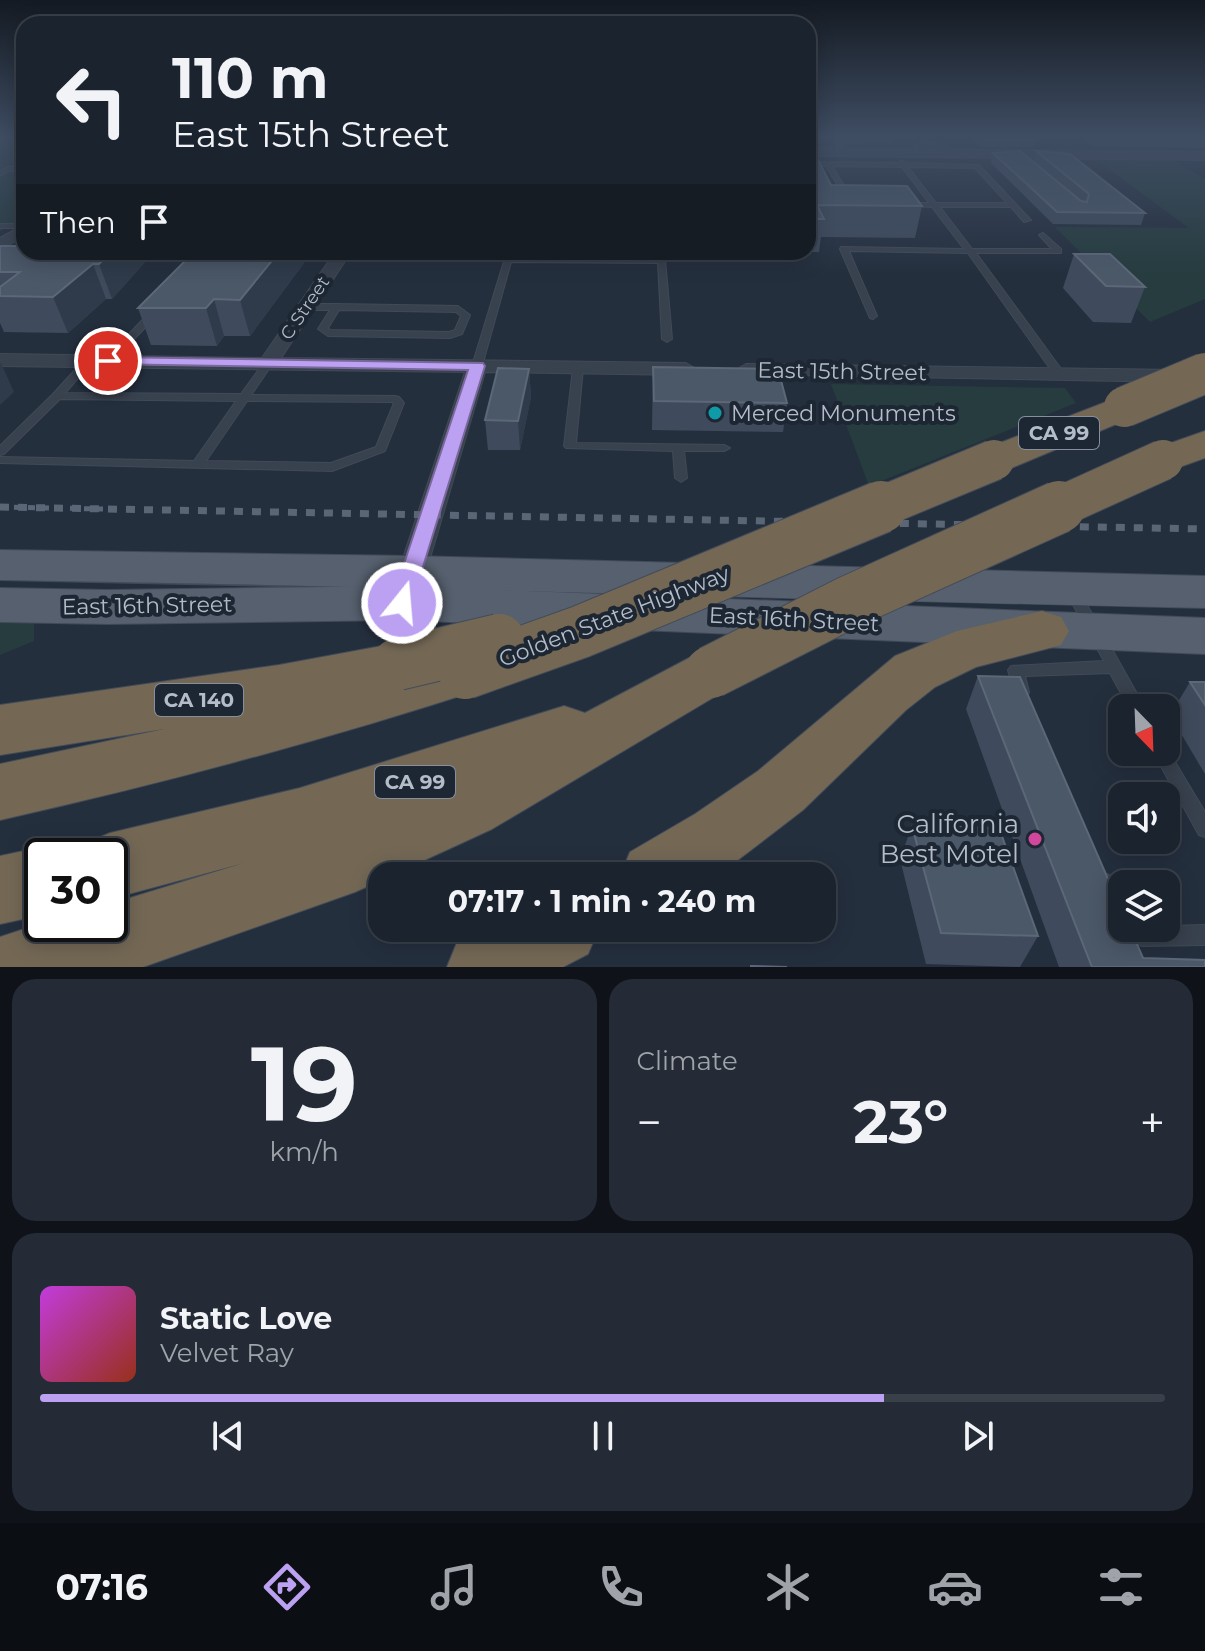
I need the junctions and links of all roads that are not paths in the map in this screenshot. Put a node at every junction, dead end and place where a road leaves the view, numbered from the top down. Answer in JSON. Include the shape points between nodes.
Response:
{"nodes":[{"id":1,"x":840,"y":183,"type":"edge"},
{"id":2,"x":916,"y":183,"type":"edge"},
{"id":3,"x":993,"y":183,"type":"edge"},
{"id":4,"x":854,"y":205,"type":"edge"},
{"id":5,"x":901,"y":205,"type":"edge"},
{"id":6,"x":933,"y":205,"type":"junction"},
{"id":7,"x":1013,"y":205,"type":"junction"},
{"id":8,"x":1027,"y":220,"type":"dead end"},
{"id":9,"x":1043,"y":235,"type":"dead end"},
{"id":10,"x":970,"y":251,"type":"junction"},
{"id":11,"x":207,"y":260,"type":"edge"},
{"id":12,"x":337,"y":260,"type":"edge"},
{"id":13,"x":508,"y":260,"type":"edge"},
{"id":14,"x":631,"y":260,"type":"edge"},
{"id":15,"x":203,"y":264,"type":"edge"},
{"id":16,"x":161,"y":307,"type":"edge"},
{"id":17,"x":306,"y":307,"type":"junction"},
{"id":18,"x":336,"y":307,"type":"junction"},
{"id":19,"x":873,"y":316,"type":"dead end"},
{"id":20,"x":667,"y":339,"type":"dead end"},
{"id":21,"x":0,"y":360,"type":"edge"},
{"id":22,"x":98,"y":361,"type":"junction"},
{"id":23,"x":268,"y":363,"type":"junction"},
{"id":24,"x":477,"y":366,"type":"junction"},
{"id":25,"x":578,"y":368,"type":"junction"},
{"id":26,"x":699,"y":369,"type":"edge"},
{"id":27,"x":730,"y":370,"type":"edge"},
{"id":28,"x":1060,"y":375,"type":"junction"},
{"id":29,"x":1205,"y":375,"type":"edge"},
{"id":30,"x":57,"y":396,"type":"junction"},
{"id":31,"x":245,"y":397,"type":"junction"},
{"id":32,"x":678,"y":448,"type":"junction"},
{"id":33,"x":724,"y":448,"type":"dead end"},
{"id":34,"x":0,"y":452,"type":"edge"},
{"id":35,"x":1184,"y":452,"type":"edge"},
{"id":36,"x":0,"y":460,"type":"edge"},
{"id":37,"x":197,"y":465,"type":"junction"},
{"id":38,"x":681,"y":478,"type":"dead end"},
{"id":39,"x":0,"y":565,"type":"edge"},
{"id":40,"x":407,"y":587,"type":"junction"},
{"id":41,"x":1205,"y":592,"type":"edge"},
{"id":42,"x":656,"y":601,"type":"junction"},
{"id":43,"x":0,"y":605,"type":"edge"},
{"id":44,"x":1082,"y":630,"type":"junction"},
{"id":45,"x":1205,"y":636,"type":"edge"},
{"id":46,"x":711,"y":672,"type":"junction"},
{"id":47,"x":1127,"y":694,"type":"edge"},
{"id":48,"x":1024,"y":709,"type":"edge"},
{"id":49,"x":0,"y":730,"type":"edge"},
{"id":50,"x":1169,"y":766,"type":"edge"},
{"id":51,"x":0,"y":792,"type":"edge"},
{"id":52,"x":1205,"y":829,"type":"edge"},
{"id":53,"x":128,"y":861,"type":"edge"},
{"id":54,"x":676,"y":862,"type":"edge"},
{"id":55,"x":1101,"y":873,"type":"edge"},
{"id":56,"x":1108,"y":884,"type":"edge"},
{"id":57,"x":24,"y":885,"type":"edge"},
{"id":58,"x":0,"y":890,"type":"edge"},
{"id":59,"x":1180,"y":935,"type":"edge"},
{"id":60,"x":1205,"y":935,"type":"edge"},
{"id":61,"x":534,"y":942,"type":"edge"},
{"id":62,"x":19,"y":967,"type":"edge"},
{"id":63,"x":485,"y":967,"type":"edge"}],
"edges":[{"from":1,"to":4,"type":"lane"},
{"from":2,"to":6,"type":"lane"},
{"from":3,"to":7,"type":"lane"},
{"from":5,"to":6,"type":"lane"},
{"from":6,"to":7,"type":"lane"},
{"from":6,"to":10,"type":"lane"},
{"from":7,"to":8,"type":"lane"},
{"from":9,"to":10,"type":"lane","via":[[1058,251]]},
{"from":10,"to":19,"type":"lane","via":[[844,249]]},
{"from":10,"to":28,"type":"lane"},
{"from":11,"to":15,"type":"lane"},
{"from":12,"to":17,"type":"street","name":"C Street"},
{"from":13,"to":24,"type":"lane"},
{"from":14,"to":20,"type":"lane","via":[[662,261]]},
{"from":16,"to":22,"type":"lane"},
{"from":17,"to":18,"type":"lane"},
{"from":17,"to":23,"type":"street","name":"C Street"},
{"from":18,"to":18,"type":"lane","via":[[458,309],[466,315],[459,332],[450,335],[324,332]]},
{"from":21,"to":22,"type":"street"},
{"from":22,"to":23,"type":"street"},
{"from":22,"to":30,"type":"lane"},
{"from":23,"to":24,"type":"street"},
{"from":23,"to":31,"type":"lane"},
{"from":24,"to":25,"type":"street"},
{"from":24,"to":40,"type":"street"},
{"from":25,"to":26,"type":"street"},
{"from":25,"to":32,"type":"lane","via":[[570,446]]},
{"from":27,"to":28,"type":"street","name":"East 15th Street"},
{"from":28,"to":29,"type":"street","name":"East 15th Street"},
{"from":29,"to":42,"type":"highway","name":"Golden State Highway","number":"CA 99","bridge":true},
{"from":30,"to":31,"type":"lane"},
{"from":30,"to":34,"type":"lane"},
{"from":31,"to":37,"type":"lane"},
{"from":31,"to":37,"type":"lane","via":[[399,403],[381,449],[332,467]]},
{"from":32,"to":33,"type":"lane"},
{"from":32,"to":38,"type":"lane"},
{"from":35,"to":46,"type":"highway","number":"CA 99","bridge":true,"via":[[849,602]]},
{"from":36,"to":37,"type":"lane"},
{"from":39,"to":40,"type":"main road","name":"East 16th Street"},
{"from":40,"to":43,"type":"main road","name":"East 16th Street"},
{"from":40,"to":44,"type":"main road","name":"East 16th Street"},
{"from":41,"to":44,"type":"main road","name":"East 16th Street"},
{"from":42,"to":49,"type":"highway","number":"CA 140","bridge":true,"via":[[279,688]]},
{"from":42,"to":51,"type":"highway","name":"Golden State Highway","number":"CA 99","bridge":true,"via":[[465,673],[349,709],[152,760]]},
{"from":44,"to":45,"type":"main road","name":"East 16th Street"},
{"from":44,"to":47,"type":"lane"},
{"from":44,"to":48,"type":"lane","via":[[1016,670]]},
{"from":44,"to":54,"type":"highway","via":[[971,648],[929,663],[897,685],[811,765]]},
{"from":46,"to":53,"type":"highway","number":"CA 99","via":[[554,735],[391,790]]},
{"from":46,"to":62,"type":"highway","via":[[469,808],[330,869]]},
{"from":50,"to":52,"type":"lane"},
{"from":55,"to":56,"type":"lane"},
{"from":57,"to":58,"type":"highway"},
{"from":59,"to":60,"type":"lane"},
{"from":61,"to":63,"type":"highway"}]}
